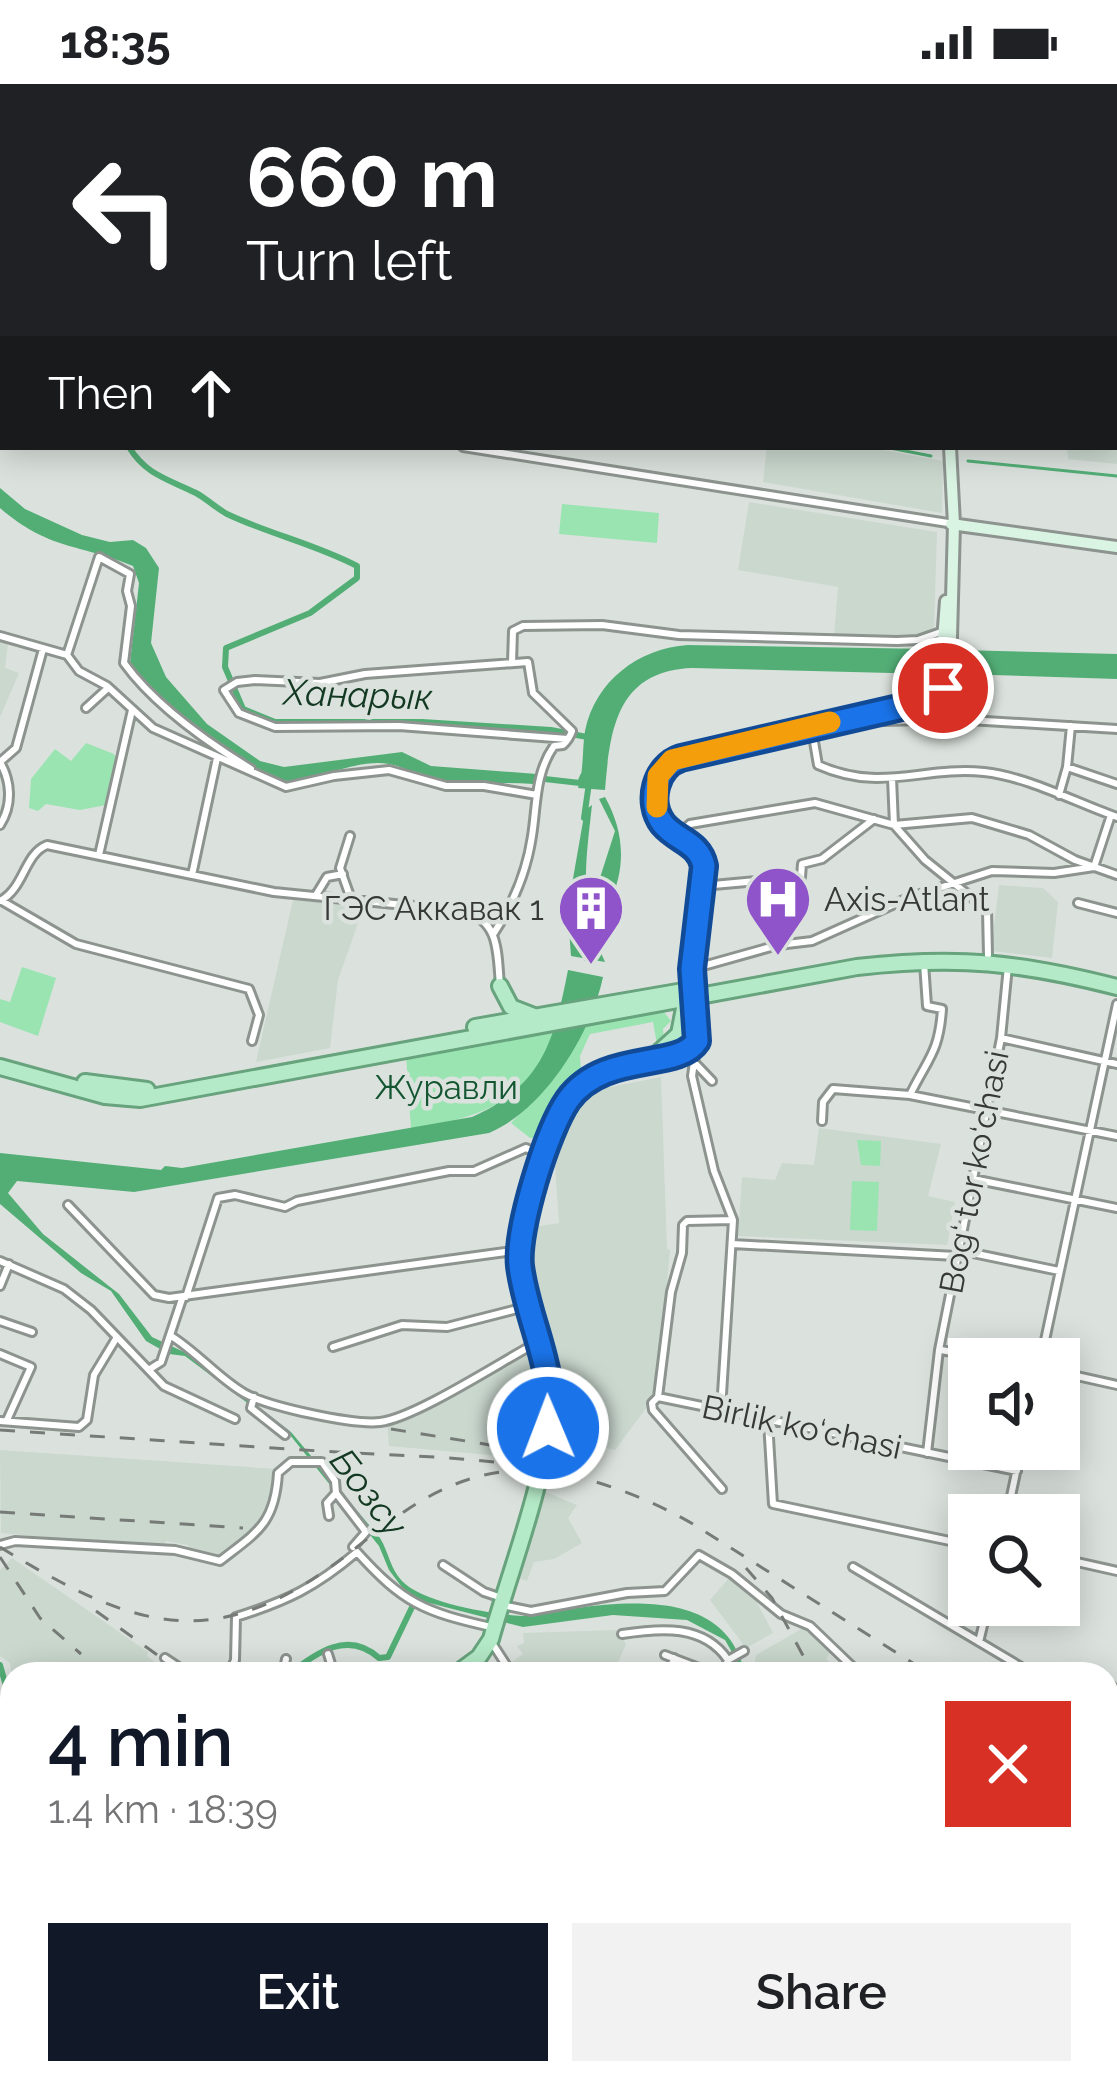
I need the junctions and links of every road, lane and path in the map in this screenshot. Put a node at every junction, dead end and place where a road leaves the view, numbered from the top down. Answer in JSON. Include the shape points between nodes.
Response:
{"nodes":[{"id":1,"x":483,"y":450,"type":"edge"},
{"id":2,"x":948,"y":450,"type":"edge"},
{"id":3,"x":951,"y":524,"type":"junction"},
{"id":4,"x":1117,"y":547,"type":"edge"},
{"id":5,"x":0,"y":636,"type":"edge"},
{"id":6,"x":944,"y":639,"type":"junction"},
{"id":7,"x":43,"y":649,"type":"junction"},
{"id":8,"x":68,"y":655,"type":"junction"},
{"id":9,"x":512,"y":663,"type":"junction"},
{"id":10,"x":108,"y":688,"type":"junction"},
{"id":11,"x":86,"y":708,"type":"dead end"},
{"id":12,"x":132,"y":710,"type":"junction"},
{"id":13,"x":826,"y":722,"type":"junction"},
{"id":14,"x":811,"y":726,"type":"junction"},
{"id":15,"x":1070,"y":726,"type":"junction"},
{"id":16,"x":1117,"y":729,"type":"edge"},
{"id":17,"x":570,"y":735,"type":"junction"},
{"id":18,"x":217,"y":758,"type":"junction"},
{"id":19,"x":0,"y":762,"type":"edge"},
{"id":20,"x":1067,"y":767,"type":"junction"},
{"id":21,"x":250,"y":773,"type":"junction"},
{"id":22,"x":892,"y":778,"type":"junction"},
{"id":23,"x":1117,"y":784,"type":"edge"},
{"id":24,"x":538,"y":795,"type":"junction"},
{"id":25,"x":1059,"y":795,"type":"junction"},
{"id":26,"x":1114,"y":816,"type":"edge"},
{"id":27,"x":874,"y":819,"type":"junction"},
{"id":28,"x":0,"y":824,"type":"edge"},
{"id":29,"x":894,"y":825,"type":"junction"},
{"id":30,"x":350,"y":836,"type":"dead end"},
{"id":31,"x":678,"y":836,"type":"junction"},
{"id":32,"x":99,"y":855,"type":"junction"},
{"id":33,"x":1094,"y":867,"type":"junction"},
{"id":34,"x":192,"y":874,"type":"junction"},
{"id":35,"x":343,"y":874,"type":"junction"},
{"id":36,"x":1117,"y":875,"type":"edge"},
{"id":37,"x":952,"y":882,"type":"junction"},
{"id":38,"x":702,"y":886,"type":"junction"},
{"id":39,"x":316,"y":896,"type":"junction"},
{"id":40,"x":352,"y":899,"type":"junction"},
{"id":41,"x":1,"y":901,"type":"edge"},
{"id":42,"x":1078,"y":903,"type":"dead end"},
{"id":43,"x":1117,"y":913,"type":"edge"},
{"id":44,"x":494,"y":933,"type":"junction"},
{"id":45,"x":988,"y":955,"type":"junction"},
{"id":46,"x":923,"y":961,"type":"junction"},
{"id":47,"x":1008,"y":963,"type":"junction"},
{"id":48,"x":692,"y":969,"type":"junction"},
{"id":49,"x":1117,"y":984,"type":"edge"},
{"id":50,"x":500,"y":986,"type":"junction"},
{"id":51,"x":716,"y":989,"type":"junction"},
{"id":52,"x":1117,"y":1004,"type":"edge"},
{"id":53,"x":683,"y":1007,"type":"junction"},
{"id":54,"x":609,"y":1009,"type":"junction"},
{"id":55,"x":698,"y":1016,"type":"junction"},
{"id":56,"x":544,"y":1019,"type":"junction"},
{"id":57,"x":476,"y":1027,"type":"junction"},
{"id":58,"x":507,"y":1027,"type":"junction"},
{"id":59,"x":1001,"y":1038,"type":"junction"},
{"id":60,"x":252,"y":1041,"type":"dead end"},
{"id":61,"x":692,"y":1052,"type":"junction"},
{"id":62,"x":0,"y":1057,"type":"edge"},
{"id":63,"x":648,"y":1060,"type":"junction"},
{"id":64,"x":1103,"y":1061,"type":"junction"},
{"id":65,"x":1117,"y":1064,"type":"edge"},
{"id":66,"x":0,"y":1067,"type":"edge"},
{"id":67,"x":692,"y":1076,"type":"junction"},
{"id":68,"x":910,"y":1095,"type":"junction"},
{"id":69,"x":987,"y":1112,"type":"junction"},
{"id":70,"x":822,"y":1121,"type":"dead end"},
{"id":71,"x":1089,"y":1130,"type":"junction"},
{"id":72,"x":1117,"y":1136,"type":"edge"},
{"id":73,"x":542,"y":1156,"type":"junction"},
{"id":74,"x":973,"y":1179,"type":"junction"},
{"id":75,"x":1075,"y":1201,"type":"junction"},
{"id":76,"x":68,"y":1205,"type":"dead end"},
{"id":77,"x":1117,"y":1208,"type":"edge"},
{"id":78,"x":733,"y":1220,"type":"junction"},
{"id":79,"x":732,"y":1244,"type":"junction"},
{"id":80,"x":520,"y":1250,"type":"junction"},
{"id":81,"x":957,"y":1253,"type":"junction"},
{"id":82,"x":0,"y":1261,"type":"edge"},
{"id":83,"x":9,"y":1264,"type":"junction"},
{"id":84,"x":1059,"y":1271,"type":"junction"},
{"id":85,"x":0,"y":1286,"type":"edge"},
{"id":86,"x":184,"y":1297,"type":"junction"},
{"id":87,"x":529,"y":1306,"type":"junction"},
{"id":88,"x":0,"y":1321,"type":"edge"},
{"id":89,"x":32,"y":1332,"type":"dead end"},
{"id":90,"x":118,"y":1337,"type":"junction"},
{"id":91,"x":1045,"y":1338,"type":"edge"},
{"id":92,"x":171,"y":1339,"type":"junction"},
{"id":93,"x":539,"y":1341,"type":"junction"},
{"id":94,"x":333,"y":1347,"type":"dead end"},
{"id":95,"x":939,"y":1350,"type":"junction"},
{"id":96,"x":948,"y":1352,"type":"edge"},
{"id":97,"x":0,"y":1354,"type":"edge"},
{"id":98,"x":150,"y":1369,"type":"junction"},
{"id":99,"x":1080,"y":1377,"type":"edge"},
{"id":100,"x":1117,"y":1385,"type":"edge"},
{"id":101,"x":254,"y":1397,"type":"junction"},
{"id":102,"x":658,"y":1397,"type":"junction"},
{"id":103,"x":721,"y":1410,"type":"junction"},
{"id":104,"x":235,"y":1420,"type":"dead end"},
{"id":105,"x":768,"y":1420,"type":"junction"},
{"id":106,"x":3,"y":1422,"type":"edge"},
{"id":107,"x":285,"y":1435,"type":"dead end"},
{"id":108,"x":927,"y":1454,"type":"junction"},
{"id":109,"x":1017,"y":1471,"type":"joint"},
{"id":110,"x":722,"y":1489,"type":"dead end"},
{"id":111,"x":336,"y":1493,"type":"junction"},
{"id":112,"x":1012,"y":1494,"type":"edge"},
{"id":113,"x":329,"y":1516,"type":"dead end"},
{"id":114,"x":948,"y":1541,"type":"edge"},
{"id":115,"x":0,"y":1545,"type":"edge"},
{"id":116,"x":353,"y":1547,"type":"dead end"},
{"id":117,"x":1080,"y":1562,"type":"edge"},
{"id":118,"x":443,"y":1565,"type":"dead end"},
{"id":119,"x":853,"y":1567,"type":"dead end"},
{"id":120,"x":1117,"y":1570,"type":"edge"},
{"id":121,"x":501,"y":1601,"type":"junction"},
{"id":122,"x":983,"y":1626,"type":"edge"},
{"id":123,"x":492,"y":1633,"type":"junction"},
{"id":124,"x":622,"y":1634,"type":"dead end"},
{"id":125,"x":980,"y":1642,"type":"junction"},
{"id":126,"x":744,"y":1651,"type":"dead end"},
{"id":127,"x":328,"y":1654,"type":"dead end"},
{"id":128,"x":165,"y":1658,"type":"dead end"},
{"id":129,"x":286,"y":1659,"type":"dead end"},
{"id":130,"x":728,"y":1660,"type":"joint"},
{"id":131,"x":171,"y":1662,"type":"edge"},
{"id":132,"x":234,"y":1662,"type":"edge"},
{"id":133,"x":285,"y":1662,"type":"edge"},
{"id":134,"x":330,"y":1662,"type":"edge"},
{"id":135,"x":472,"y":1662,"type":"edge"},
{"id":136,"x":506,"y":1662,"type":"edge"},
{"id":137,"x":848,"y":1662,"type":"edge"},
{"id":138,"x":1013,"y":1662,"type":"edge"}],
"edges":[{"from":1,"to":3,"type":"street"},
{"from":2,"to":3,"type":"main road"},
{"from":3,"to":4,"type":"main road"},
{"from":3,"to":6,"type":"main road"},
{"from":5,"to":7,"type":"street"},
{"from":6,"to":9,"type":"street","via":[[523,626],[513,631]]},
{"from":6,"to":13,"type":"main road","via":[[945,674],[933,691],[914,704]]},
{"from":7,"to":8,"type":"street"},
{"from":7,"to":19,"type":"street","via":[[16,748]]},
{"from":8,"to":10,"type":"street"},
{"from":8,"to":21,"type":"street","via":[[99,557],[130,574],[124,663],[206,743]]},
{"from":9,"to":17,"type":"street","via":[[528,662],[533,693]]},
{"from":9,"to":17,"type":"street","via":[[320,683],[266,679],[225,689],[239,713],[275,727]]},
{"from":10,"to":11,"type":"street"},
{"from":10,"to":12,"type":"street"},
{"from":12,"to":18,"type":"street"},
{"from":12,"to":32,"type":"street"},
{"from":13,"to":14,"type":"main road"},
{"from":13,"to":15,"type":"street"},
{"from":14,"to":22,"type":"street","via":[[818,764],[847,778]]},
{"from":14,"to":31,"type":"main road","via":[[668,763],[658,776],[657,809]]},
{"from":15,"to":16,"type":"street"},
{"from":15,"to":20,"type":"street"},
{"from":17,"to":24,"type":"street","via":[[554,746]]},
{"from":18,"to":21,"type":"street"},
{"from":18,"to":34,"type":"street"},
{"from":19,"to":28,"type":"street","via":[[9,783]]},
{"from":20,"to":23,"type":"street"},
{"from":20,"to":25,"type":"street"},
{"from":21,"to":24,"type":"street","via":[[286,787],[389,770],[446,786]]},
{"from":22,"to":25,"type":"street","via":[[984,772]]},
{"from":22,"to":29,"type":"street"},
{"from":24,"to":44,"type":"street","via":[[528,860]]},
{"from":25,"to":26,"type":"street"},
{"from":26,"to":33,"type":"street"},
{"from":27,"to":29,"type":"street"},
{"from":27,"to":31,"type":"street","via":[[815,803],[690,824]]},
{"from":27,"to":38,"type":"street","via":[[822,859],[802,864],[801,877]]},
{"from":29,"to":33,"type":"street","via":[[972,818]]},
{"from":29,"to":37,"type":"street"},
{"from":30,"to":35,"type":"street"},
{"from":31,"to":38,"type":"main road","via":[[701,855]]},
{"from":32,"to":34,"type":"street"},
{"from":32,"to":41,"type":"street","via":[[42,846]]},
{"from":33,"to":36,"type":"street"},
{"from":33,"to":37,"type":"street","via":[[992,871]]},
{"from":34,"to":39,"type":"street"},
{"from":35,"to":39,"type":"street","via":[[327,877]]},
{"from":35,"to":40,"type":"street"},
{"from":37,"to":45,"type":"street","via":[[987,910]]},
{"from":37,"to":48,"type":"street","via":[[812,941]]},
{"from":38,"to":48,"type":"main road"},
{"from":39,"to":40,"type":"street"},
{"from":40,"to":44,"type":"street","via":[[472,913]]},
{"from":41,"to":60,"type":"street","via":[[76,944],[249,989],[259,1015]]},
{"from":42,"to":43,"type":"street"},
{"from":44,"to":50,"type":"street"},
{"from":45,"to":49,"type":"main road"},
{"from":45,"to":51,"type":"main road","via":[[857,960]]},
{"from":46,"to":47,"type":"main road"},
{"from":46,"to":51,"type":"main road"},
{"from":46,"to":68,"type":"street","via":[[927,1006],[942,1009],[940,1039]]},
{"from":47,"to":49,"type":"main road"},
{"from":47,"to":59,"type":"street","name":"Bog‘ tor ko‘chasi"},
{"from":48,"to":51,"type":"main road"},
{"from":48,"to":53,"type":"main road"},
{"from":50,"to":56,"type":"main road","via":[[515,1010]]},
{"from":50,"to":57,"type":"main road","via":[[495,1009]]},
{"from":50,"to":58,"type":"street"},
{"from":51,"to":53,"type":"main road"},
{"from":51,"to":55,"type":"main road"},
{"from":52,"to":64,"type":"street"},
{"from":53,"to":54,"type":"main road"},
{"from":53,"to":54,"type":"main road"},
{"from":53,"to":55,"type":"main road"},
{"from":53,"to":61,"type":"main road"},
{"from":53,"to":63,"type":"main road","via":[[665,1050]]},
{"from":54,"to":56,"type":"main road"},
{"from":55,"to":61,"type":"main road"},
{"from":56,"to":58,"type":"main road"},
{"from":57,"to":58,"type":"main road"},
{"from":57,"to":62,"type":"main road","via":[[143,1090]]},
{"from":58,"to":66,"type":"main road","via":[[140,1099]]},
{"from":59,"to":64,"type":"street"},
{"from":59,"to":69,"type":"street","name":"Bog‘ tor ko‘chasi"},
{"from":61,"to":63,"type":"main road"},
{"from":61,"to":67,"type":"street"},
{"from":61,"to":67,"type":"street","via":[[712,1082]]},
{"from":63,"to":73,"type":"main road","via":[[607,1069],[577,1089]]},
{"from":64,"to":65,"type":"street"},
{"from":64,"to":71,"type":"street"},
{"from":67,"to":78,"type":"street"},
{"from":68,"to":69,"type":"street"},
{"from":68,"to":70,"type":"street","via":[[833,1089]]},
{"from":69,"to":71,"type":"street"},
{"from":69,"to":74,"type":"street","name":"Bog‘ tor ko‘chasi"},
{"from":71,"to":72,"type":"street"},
{"from":71,"to":75,"type":"street"},
{"from":73,"to":80,"type":"main road"},
{"from":73,"to":86,"type":"street","via":[[526,1148],[477,1171],[384,1182],[285,1207],[233,1195],[214,1203]]},
{"from":74,"to":75,"type":"street"},
{"from":74,"to":81,"type":"street","name":"Bog‘ tor ko‘chasi"},
{"from":75,"to":77,"type":"street"},
{"from":75,"to":84,"type":"street"},
{"from":76,"to":86,"type":"street","via":[[154,1294]]},
{"from":78,"to":79,"type":"street"},
{"from":78,"to":102,"type":"street","via":[[682,1225]]},
{"from":79,"to":81,"type":"street"},
{"from":79,"to":103,"type":"street"},
{"from":80,"to":86,"type":"street"},
{"from":80,"to":87,"type":"main road"},
{"from":81,"to":84,"type":"street"},
{"from":81,"to":95,"type":"street","name":"Bog‘ tor ko‘chasi"},
{"from":82,"to":83,"type":"street"},
{"from":83,"to":85,"type":"street"},
{"from":83,"to":90,"type":"street","via":[[64,1288]]},
{"from":84,"to":91,"type":"street"},
{"from":86,"to":92,"type":"street"},
{"from":87,"to":93,"type":"main road"},
{"from":87,"to":94,"type":"street","via":[[460,1325],[402,1325]]},
{"from":88,"to":89,"type":"street"},
{"from":90,"to":98,"type":"street"},
{"from":90,"to":106,"type":"street","via":[[94,1376],[79,1427]]},
{"from":92,"to":98,"type":"street"},
{"from":92,"to":101,"type":"street"},
{"from":93,"to":101,"type":"street","via":[[383,1422],[322,1417]]},
{"from":93,"to":121,"type":"main road","via":[[550,1416]]},
{"from":95,"to":96,"type":"street"},
{"from":95,"to":108,"type":"street","name":"Bog‘ tor ko‘chasi"},
{"from":97,"to":106,"type":"street","via":[[32,1367]]},
{"from":98,"to":104,"type":"street","via":[[164,1386]]},
{"from":99,"to":100,"type":"street"},
{"from":101,"to":107,"type":"street","via":[[251,1408]]},
{"from":102,"to":103,"type":"street","name":"Birlik ko‘chasi"},
{"from":102,"to":110,"type":"street","via":[[653,1410]]},
{"from":103,"to":105,"type":"street","name":"Birlik ko‘chasi"},
{"from":105,"to":108,"type":"street","name":"Birlik ko‘chasi"},
{"from":105,"to":114,"type":"street","via":[[773,1504]]},
{"from":108,"to":109,"type":"street","name":"Birlik ko‘chasi"},
{"from":109,"to":112,"type":"street"},
{"from":111,"to":113,"type":"street"},
{"from":111,"to":115,"type":"street","via":[[322,1462],[281,1467],[261,1530],[220,1561],[175,1550]]},
{"from":111,"to":116,"type":"street","via":[[366,1532]]},
{"from":117,"to":120,"type":"street"},
{"from":118,"to":121,"type":"street"},
{"from":119,"to":125,"type":"street"},
{"from":121,"to":123,"type":"main road"},
{"from":121,"to":137,"type":"street","via":[[530,1611],[665,1591],[699,1555],[810,1626]]},
{"from":122,"to":125,"type":"street"},
{"from":123,"to":132,"type":"street","via":[[419,1607],[357,1552],[289,1600],[236,1617]]},
{"from":123,"to":135,"type":"main road"},
{"from":123,"to":136,"type":"street"},
{"from":124,"to":130,"type":"street","via":[[694,1634]]},
{"from":125,"to":138,"type":"street"},
{"from":126,"to":130,"type":"street"},
{"from":127,"to":134,"type":"street"},
{"from":128,"to":131,"type":"street"},
{"from":129,"to":133,"type":"street"}]}
